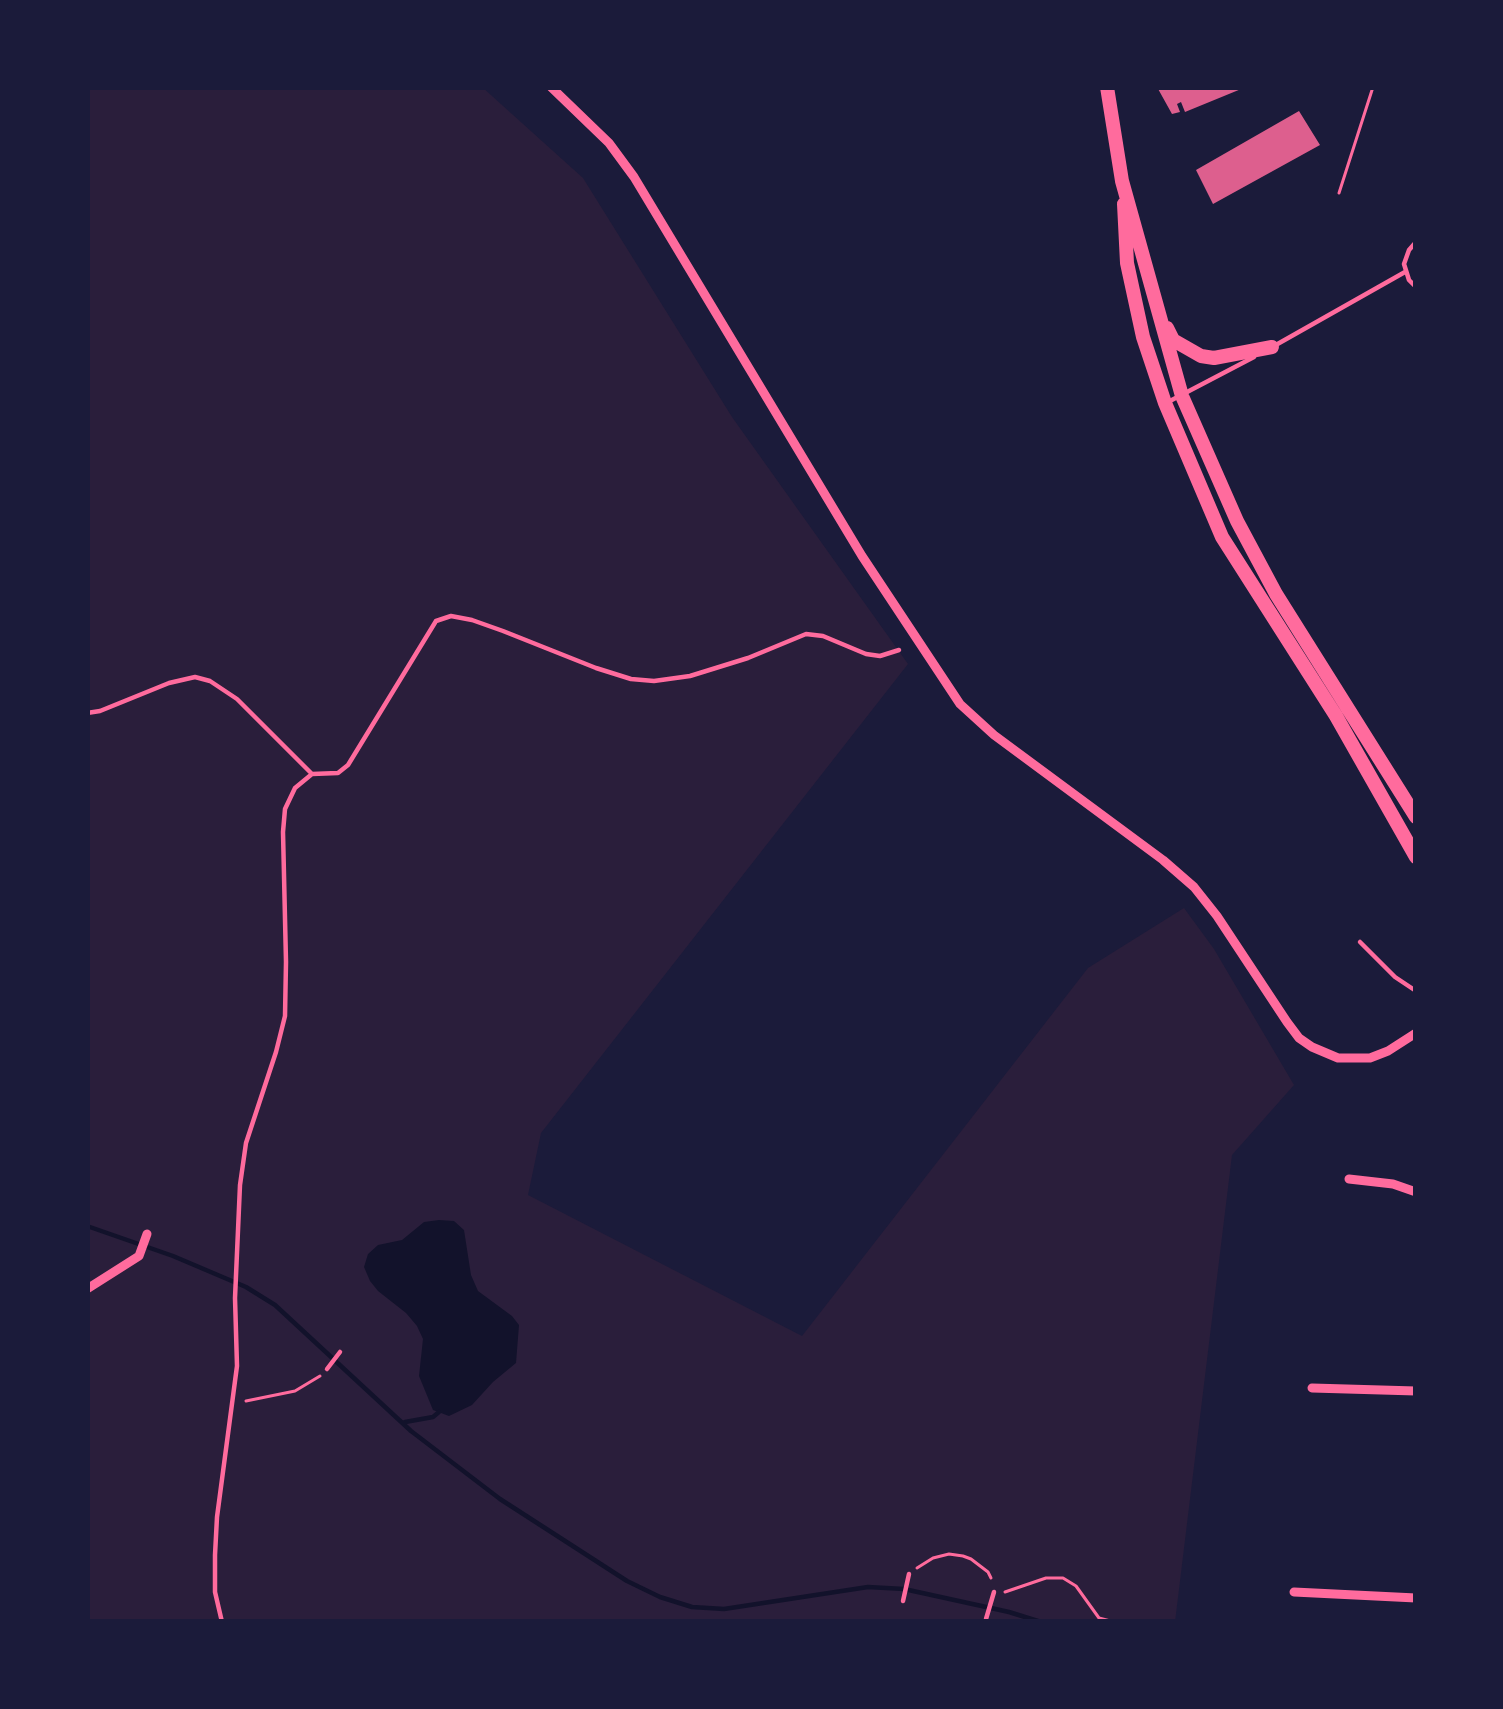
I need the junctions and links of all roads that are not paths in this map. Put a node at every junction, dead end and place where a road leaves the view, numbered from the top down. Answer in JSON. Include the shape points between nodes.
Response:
{"nodes":[{"id":1,"x":551,"y":87,"type":"edge"},
{"id":2,"x":1107,"y":87,"type":"edge"},
{"id":3,"x":1122,"y":181,"type":"junction"},
{"id":4,"x":1416,"y":242,"type":"edge"},
{"id":5,"x":1405,"y":272,"type":"junction"},
{"id":6,"x":1416,"y":287,"type":"edge"},
{"id":7,"x":1155,"y":302,"type":"junction"},
{"id":8,"x":1272,"y":347,"type":"junction"},
{"id":9,"x":1182,"y":396,"type":"junction"},
{"id":10,"x":1165,"y":403,"type":"junction"},
{"id":11,"x":898,"y":650,"type":"dead end"},
{"id":12,"x":87,"y":715,"type":"edge"},
{"id":13,"x":312,"y":774,"type":"junction"},
{"id":14,"x":1416,"y":817,"type":"edge"},
{"id":15,"x":1416,"y":857,"type":"edge"},
{"id":16,"x":1360,"y":942,"type":"dead end"},
{"id":17,"x":1416,"y":991,"type":"edge"},
{"id":18,"x":1416,"y":1033,"type":"edge"},
{"id":19,"x":1349,"y":1180,"type":"dead end"},
{"id":20,"x":1416,"y":1192,"type":"edge"},
{"id":21,"x":147,"y":1234,"type":"dead end"},
{"id":22,"x":87,"y":1288,"type":"edge"},
{"id":23,"x":340,"y":1352,"type":"dead end"},
{"id":24,"x":327,"y":1369,"type":"dead end"},
{"id":25,"x":1312,"y":1388,"type":"dead end"},
{"id":26,"x":1416,"y":1391,"type":"edge"},
{"id":27,"x":909,"y":1576,"type":"road end"},
{"id":28,"x":1294,"y":1592,"type":"dead end"},
{"id":29,"x":993,"y":1594,"type":"road end"},
{"id":30,"x":1416,"y":1598,"type":"edge"},
{"id":31,"x":904,"y":1601,"type":"dead end"},
{"id":32,"x":986,"y":1619,"type":"edge"},
{"id":33,"x":222,"y":1622,"type":"edge"}],
"edges":[{"from":1,"to":18,"type":"street","via":[[634,177],[960,704],[1180,874],[1299,1038],[1351,1059],[1388,1051]]},
{"from":2,"to":3,"type":"main road"},
{"from":3,"to":7,"type":"main road"},
{"from":3,"to":10,"type":"main road","via":[[1133,300]]},
{"from":4,"to":5,"type":"lane"},
{"from":5,"to":6,"type":"lane"},
{"from":5,"to":8,"type":"lane"},
{"from":7,"to":8,"type":"main road","via":[[1173,340],[1201,356]]},
{"from":7,"to":9,"type":"main road"},
{"from":8,"to":9,"type":"lane"},
{"from":9,"to":10,"type":"lane"},
{"from":9,"to":14,"type":"main road","via":[[1276,594]]},
{"from":10,"to":15,"type":"main road","via":[[1222,537]]},
{"from":11,"to":13,"type":"lane","via":[[866,654],[806,634],[654,681],[451,616],[436,621],[348,765]]},
{"from":12,"to":13,"type":"lane","via":[[196,676],[237,699]]},
{"from":13,"to":33,"type":"lane","via":[[285,809],[285,1016],[240,1185],[237,1366],[216,1536]]},
{"from":16,"to":17,"type":"lane"},
{"from":19,"to":20,"type":"street"},
{"from":21,"to":22,"type":"street","via":[[139,1256]]},
{"from":23,"to":24,"type":"lane"},
{"from":25,"to":26,"type":"street"},
{"from":27,"to":31,"type":"lane"},
{"from":28,"to":30,"type":"street"},
{"from":29,"to":32,"type":"lane"}]}
